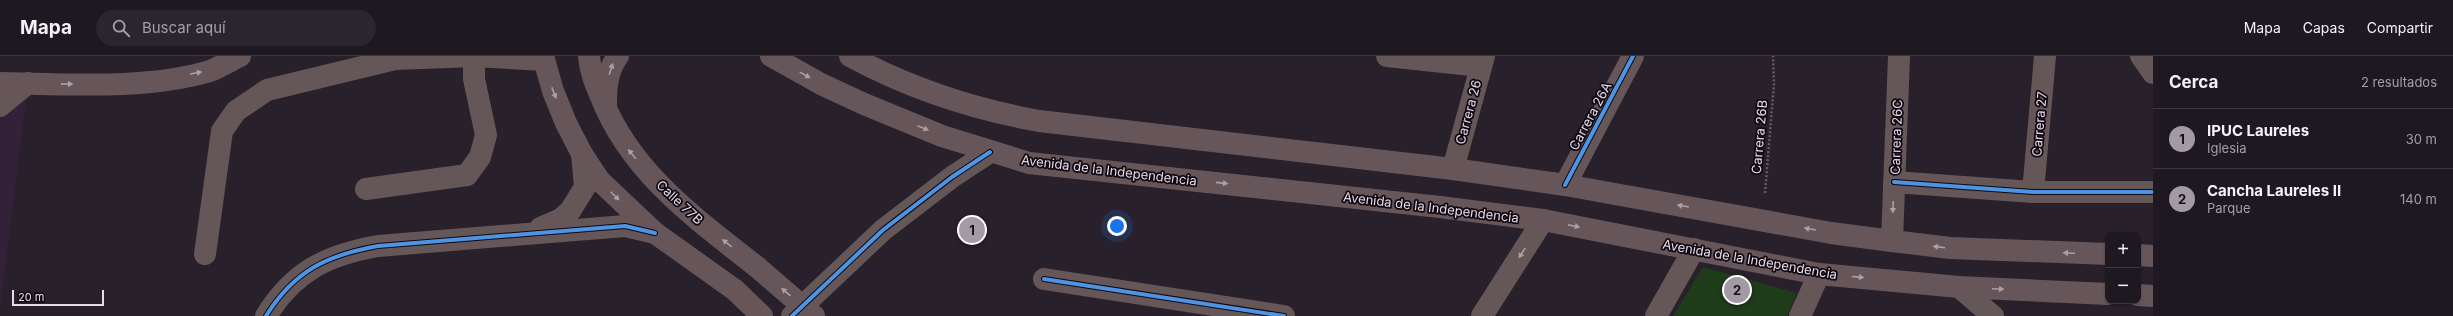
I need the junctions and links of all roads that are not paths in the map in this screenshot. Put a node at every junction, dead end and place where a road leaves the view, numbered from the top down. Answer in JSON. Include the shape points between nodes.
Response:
{"nodes":[{"id":1,"x":240,"y":56,"type":"edge"},
{"id":2,"x":474,"y":56,"type":"edge"},
{"id":3,"x":589,"y":56,"type":"edge"},
{"id":4,"x":618,"y":56,"type":"edge"},
{"id":5,"x":771,"y":56,"type":"edge"},
{"id":6,"x":850,"y":56,"type":"edge"},
{"id":7,"x":1387,"y":56,"type":"edge"},
{"id":8,"x":1633,"y":56,"type":"edge"},
{"id":9,"x":1899,"y":56,"type":"edge"},
{"id":10,"x":2045,"y":56,"type":"edge"},
{"id":11,"x":2141,"y":56,"type":"edge"},
{"id":12,"x":544,"y":58,"type":"edge"},
{"id":13,"x":1482,"y":61,"type":"edge"},
{"id":14,"x":878,"y":63,"type":"edge"},
{"id":15,"x":2153,"y":73,"type":"edge"},
{"id":16,"x":0,"y":83,"type":"edge"},
{"id":17,"x":28,"y":83,"type":"junction"},
{"id":18,"x":0,"y":106,"type":"edge"},
{"id":19,"x":606,"y":110,"type":"junction"},
{"id":20,"x":990,"y":152,"type":"junction"},
{"id":21,"x":582,"y":154,"type":"junction"},
{"id":22,"x":1453,"y":169,"type":"junction"},
{"id":23,"x":1894,"y":182,"type":"junction"},
{"id":24,"x":1565,"y":185,"type":"junction"},
{"id":25,"x":366,"y":189,"type":"dead end"},
{"id":26,"x":2033,"y":192,"type":"junction"},
{"id":27,"x":2153,"y":192,"type":"edge"},
{"id":28,"x":1543,"y":220,"type":"junction"},
{"id":29,"x":530,"y":232,"type":"junction"},
{"id":30,"x":655,"y":232,"type":"junction"},
{"id":31,"x":1892,"y":241,"type":"junction"},
{"id":32,"x":1694,"y":249,"type":"junction"},
{"id":33,"x":205,"y":254,"type":"dead end"},
{"id":34,"x":2105,"y":254,"type":"edge"},
{"id":35,"x":2141,"y":255,"type":"edge"},
{"id":36,"x":2153,"y":256,"type":"edge"},
{"id":37,"x":1819,"y":274,"type":"junction"},
{"id":38,"x":1044,"y":280,"type":"dead end"},
{"id":39,"x":1959,"y":287,"type":"junction"},
{"id":40,"x":2105,"y":294,"type":"edge"},
{"id":41,"x":2141,"y":295,"type":"edge"},
{"id":42,"x":2153,"y":296,"type":"edge"},
{"id":43,"x":266,"y":316,"type":"edge"},
{"id":44,"x":762,"y":316,"type":"edge"},
{"id":45,"x":792,"y":316,"type":"edge"},
{"id":46,"x":814,"y":316,"type":"edge"},
{"id":47,"x":1284,"y":316,"type":"edge"},
{"id":48,"x":1482,"y":316,"type":"edge"},
{"id":49,"x":1656,"y":316,"type":"edge"},
{"id":50,"x":1800,"y":316,"type":"edge"},
{"id":51,"x":1993,"y":316,"type":"edge"}],
"edges":[{"from":17,"to":1,"type":"main road","one_way":true,"via":[[152,81],[210,71]]},
{"from":2,"to":12,"type":"street"},
{"from":2,"to":25,"type":"street","via":[[474,79],[486,135],[480,157],[467,174]]},
{"from":2,"to":33,"type":"street","via":[[395,59],[267,90],[236,111],[222,131]]},
{"from":3,"to":19,"type":"main road","name":"Calle 77B","via":[[594,82]]},
{"from":19,"to":4,"type":"main road","one_way":true,"via":[[606,85]]},
{"from":5,"to":20,"type":"main road","name":"Avenida de la Independencia","one_way":true,"via":[[864,104],[942,136]]},
{"from":6,"to":14,"type":"main road"},
{"from":7,"to":13,"type":"street"},
{"from":8,"to":24,"type":"street","name":"Carrera 26A"},
{"from":9,"to":23,"type":"street","name":"Carrera 26C"},
{"from":10,"to":26,"type":"street","name":"Carrera 27"},
{"from":11,"to":15,"type":"street"},
{"from":12,"to":21,"type":"main road","one_way":true,"via":[[553,91]]},
{"from":13,"to":22,"type":"street","name":"Carrera 26"},
{"from":14,"to":22,"type":"main road","via":[[954,101],[1039,121]]},
{"from":16,"to":17,"type":"main road"},
{"from":17,"to":18,"type":"street"},
{"from":46,"to":19,"type":"main road","name":"Calle 77B","one_way":true,"bridge":true,"via":[[678,204],[630,152]]},
{"from":20,"to":28,"type":"main road","name":"Avenida de la Independencia","one_way":true,"via":[[1029,163]]},
{"from":20,"to":45,"type":"street","via":[[952,177],[883,230]]},
{"from":21,"to":29,"type":"street","via":[[586,187],[561,220]]},
{"from":21,"to":30,"type":"main road","one_way":true,"via":[[599,180]]},
{"from":22,"to":24,"type":"main road"},
{"from":23,"to":26,"type":"street"},
{"from":23,"to":31,"type":"street","name":"Carrera 26C","one_way":true},
{"from":31,"to":24,"type":"main road","one_way":true},
{"from":26,"to":27,"type":"street"},
{"from":28,"to":32,"type":"main road","name":"Avenida de la Independencia","one_way":true},
{"from":28,"to":48,"type":"street","one_way":true},
{"from":29,"to":30,"type":"street","via":[[625,226]]},
{"from":29,"to":43,"type":"street","via":[[378,246],[347,252],[321,262],[293,281]]},
{"from":30,"to":44,"type":"main road","via":[[735,290]]},
{"from":34,"to":31,"type":"main road","one_way":true,"via":[[1950,248]]},
{"from":32,"to":37,"type":"main road","name":"Avenida de la Independencia"},
{"from":32,"to":49,"type":"street"},
{"from":35,"to":36,"type":"main road"},
{"from":37,"to":39,"type":"main road","name":"Avenida de la Independencia","one_way":true},
{"from":37,"to":50,"type":"street"},
{"from":38,"to":47,"type":"street"},
{"from":39,"to":40,"type":"main road","name":"Avenida de la Independencia","one_way":true},
{"from":39,"to":51,"type":"street"},
{"from":41,"to":42,"type":"main road"}]}
